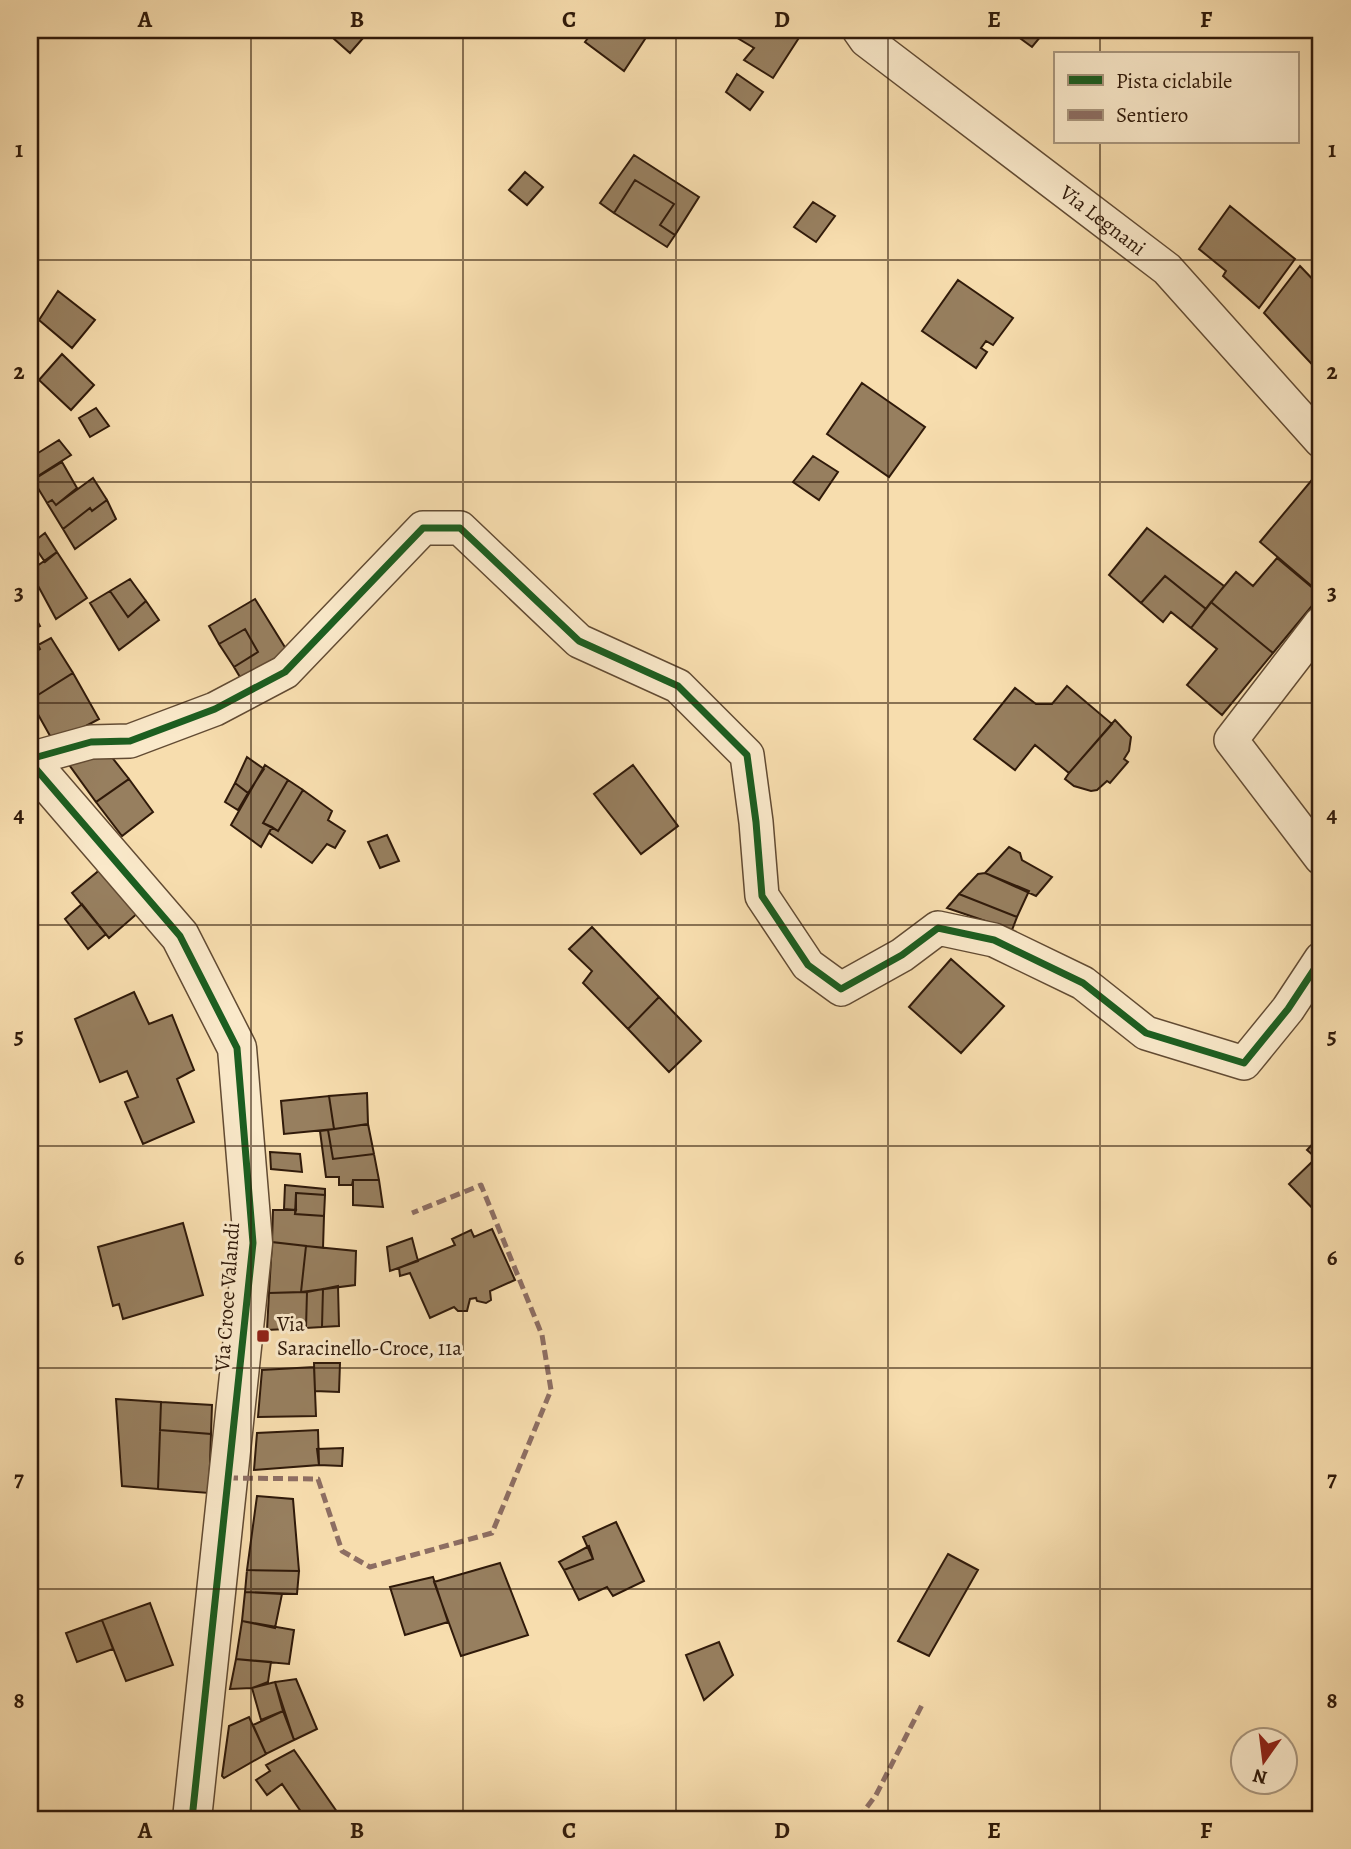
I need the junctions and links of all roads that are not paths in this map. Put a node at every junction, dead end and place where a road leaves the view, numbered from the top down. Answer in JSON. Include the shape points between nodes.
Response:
{"nodes":[{"id":1,"x":859,"y":30,"type":"edge"},
{"id":2,"x":1321,"y":441,"type":"edge"},
{"id":3,"x":1321,"y":623,"type":"edge"},
{"id":4,"x":31,"y":764,"type":"edge"},
{"id":5,"x":1321,"y":858,"type":"edge"},
{"id":6,"x":1321,"y":959,"type":"edge"},
{"id":7,"x":192,"y":1819,"type":"edge"}],
"edges":[{"from":1,"to":2,"type":"street","name":"Via Legnani","via":[[866,40],[1167,269]]},
{"from":3,"to":5,"type":"street","via":[[1231,740]]},
{"from":4,"to":6,"type":"street","via":[[91,742],[130,741],[215,709],[285,672],[423,528],[460,528],[579,641],[678,686],[747,755],[762,897],[808,965],[841,989],[902,956],[938,928],[994,940],[1083,983],[1146,1033],[1244,1063]]},
{"from":4,"to":7,"type":"street","name":"Via Croce Valandi","via":[[180,936],[237,1048],[253,1243]]}]}
